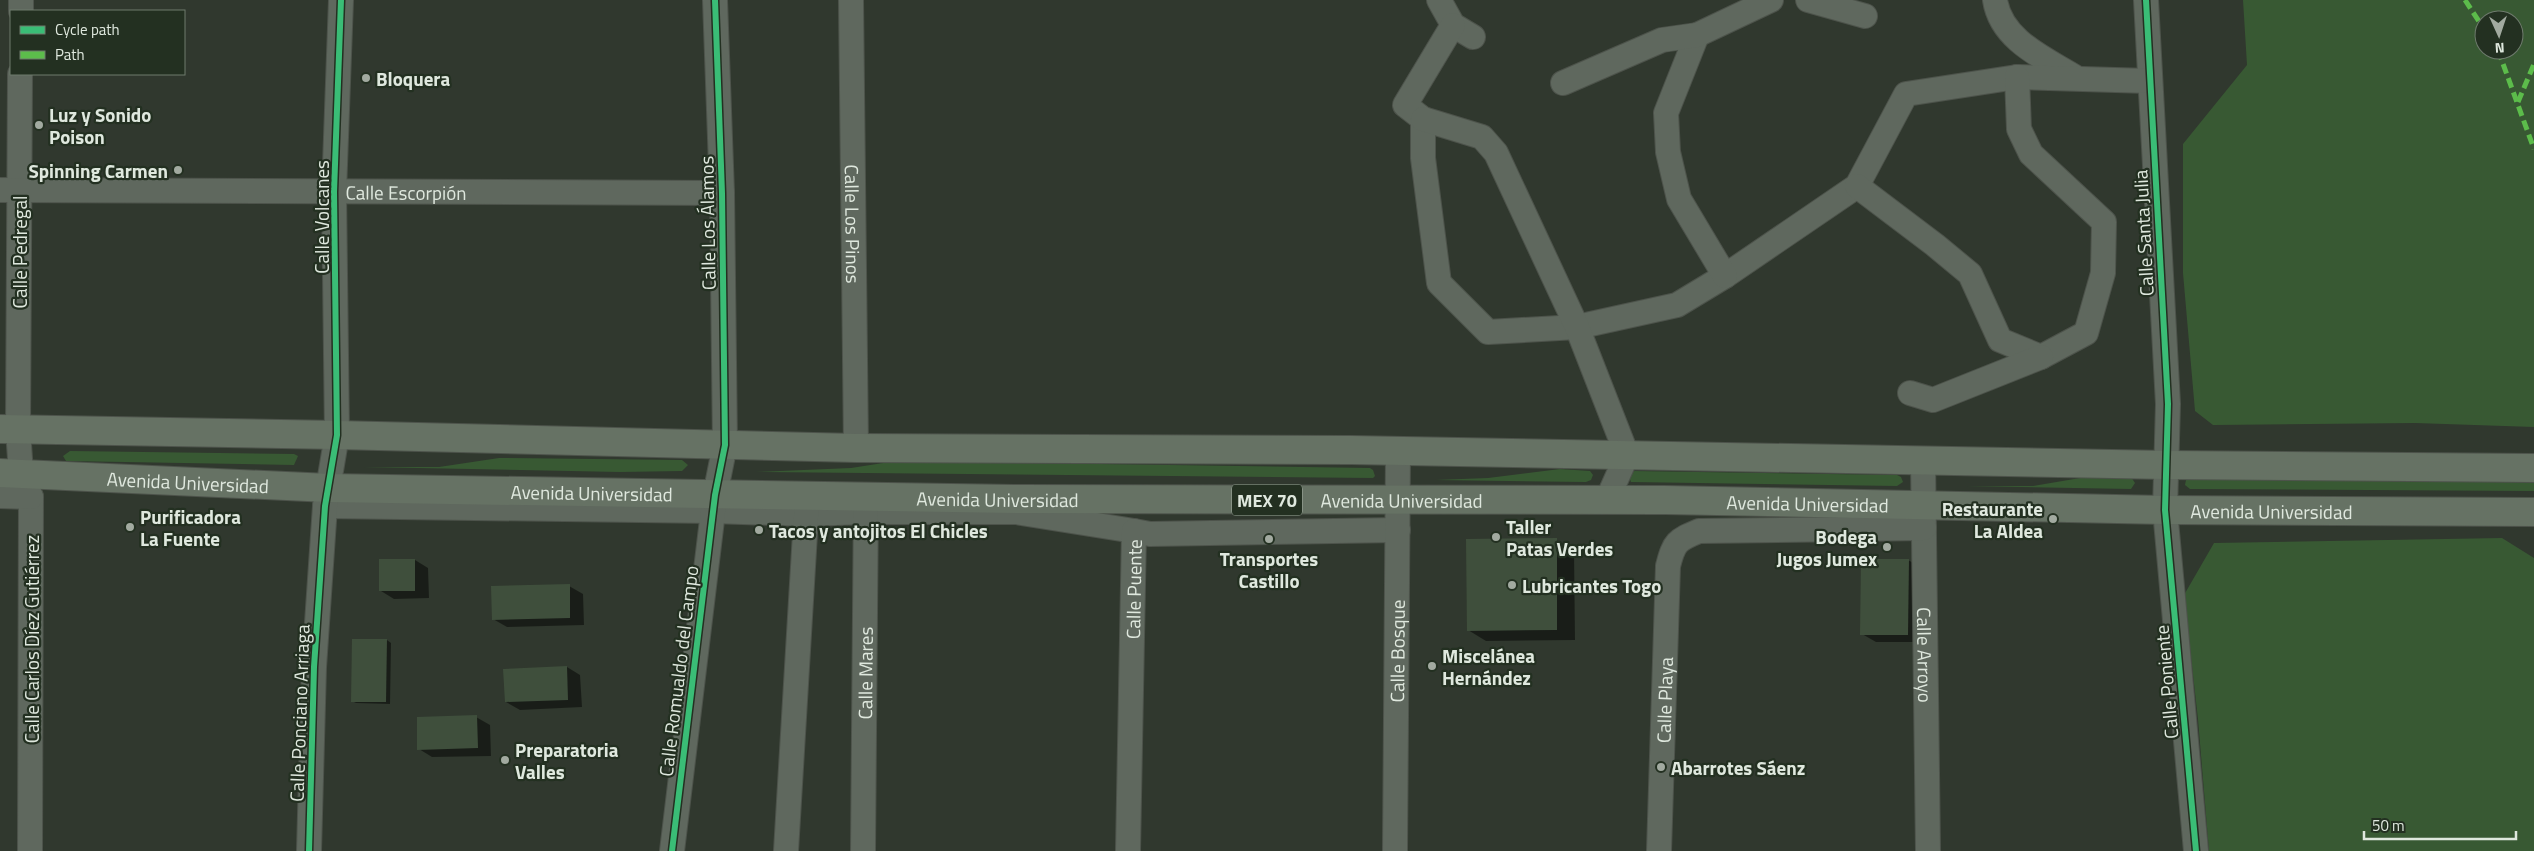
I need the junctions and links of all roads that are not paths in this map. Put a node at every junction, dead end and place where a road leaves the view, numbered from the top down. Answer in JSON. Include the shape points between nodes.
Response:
{"nodes":[{"id":1,"x":341,"y":0,"type":"edge"},
{"id":2,"x":715,"y":0,"type":"edge"},
{"id":3,"x":851,"y":0,"type":"edge"},
{"id":4,"x":1438,"y":0,"type":"edge"},
{"id":5,"x":1770,"y":0,"type":"edge"},
{"id":6,"x":1808,"y":0,"type":"edge"},
{"id":7,"x":1995,"y":0,"type":"edge"},
{"id":8,"x":2146,"y":0,"type":"edge"},
{"id":9,"x":1865,"y":16,"type":"dead end"},
{"id":10,"x":1697,"y":35,"type":"junction"},
{"id":11,"x":20,"y":75,"type":"edge"},
{"id":12,"x":2016,"y":77,"type":"junction"},
{"id":13,"x":2076,"y":78,"type":"junction"},
{"id":14,"x":2149,"y":81,"type":"junction"},
{"id":15,"x":1563,"y":83,"type":"dead end"},
{"id":16,"x":1423,"y":119,"type":"junction"},
{"id":17,"x":1857,"y":186,"type":"junction"},
{"id":18,"x":9,"y":191,"type":"edge"},
{"id":19,"x":334,"y":192,"type":"junction"},
{"id":20,"x":722,"y":193,"type":"junction"},
{"id":21,"x":1725,"y":276,"type":"junction"},
{"id":22,"x":1577,"y":327,"type":"junction"},
{"id":23,"x":2041,"y":357,"type":"junction"},
{"id":24,"x":1910,"y":393,"type":"dead end"},
{"id":25,"x":9,"y":430,"type":"edge"},
{"id":26,"x":337,"y":434,"type":"junction"},
{"id":27,"x":725,"y":445,"type":"junction"},
{"id":28,"x":856,"y":448,"type":"junction"},
{"id":29,"x":1398,"y":451,"type":"junction"},
{"id":30,"x":1627,"y":455,"type":"junction"},
{"id":31,"x":1923,"y":459,"type":"junction"},
{"id":32,"x":2167,"y":465,"type":"junction"},
{"id":33,"x":2534,"y":468,"type":"edge"},
{"id":34,"x":17,"y":481,"type":"edge"},
{"id":35,"x":0,"y":496,"type":"edge"},
{"id":36,"x":327,"y":497,"type":"junction"},
{"id":37,"x":1398,"y":500,"type":"junction"},
{"id":38,"x":1607,"y":500,"type":"junction"},
{"id":39,"x":714,"y":502,"type":"junction"},
{"id":40,"x":866,"y":504,"type":"junction"},
{"id":41,"x":807,"y":505,"type":"junction"},
{"id":42,"x":2165,"y":510,"type":"junction"},
{"id":43,"x":2534,"y":512,"type":"edge"},
{"id":44,"x":1923,"y":517,"type":"junction"},
{"id":45,"x":1398,"y":530,"type":"junction"},
{"id":46,"x":1134,"y":532,"type":"junction"},
{"id":47,"x":30,"y":851,"type":"edge"},
{"id":48,"x":310,"y":851,"type":"edge"},
{"id":49,"x":672,"y":851,"type":"edge"},
{"id":50,"x":786,"y":851,"type":"edge"},
{"id":51,"x":863,"y":851,"type":"edge"},
{"id":52,"x":1128,"y":851,"type":"edge"},
{"id":53,"x":1395,"y":851,"type":"edge"},
{"id":54,"x":1659,"y":851,"type":"edge"},
{"id":55,"x":1928,"y":851,"type":"edge"},
{"id":56,"x":2196,"y":851,"type":"edge"}],
"edges":[{"from":1,"to":19,"type":"street","name":"Calle Volcanes"},
{"from":2,"to":20,"type":"street","name":"Calle Los Álamos"},
{"from":3,"to":28,"type":"street","name":"Calle Los Pinos"},
{"from":4,"to":16,"type":"street","via":[[1463,31],[1405,105]]},
{"from":5,"to":10,"type":"street"},
{"from":6,"to":9,"type":"street"},
{"from":7,"to":13,"type":"street","via":[[1996,8],[2017,41]]},
{"from":8,"to":14,"type":"street","name":"Calle Santa Julia"},
{"from":10,"to":15,"type":"street","via":[[1662,40]]},
{"from":10,"to":21,"type":"street","via":[[1666,113],[1668,152],[1679,199]]},
{"from":11,"to":18,"type":"street","name":"Calle Pedregal"},
{"from":12,"to":13,"type":"street"},
{"from":12,"to":17,"type":"street","via":[[1906,94]]},
{"from":12,"to":23,"type":"street","via":[[2019,130],[2031,154],[2104,222],[2103,273],[2086,333]]},
{"from":13,"to":14,"type":"street"},
{"from":14,"to":32,"type":"street","name":"Calle Santa Julia","via":[[2168,404]]},
{"from":16,"to":22,"type":"street","via":[[1482,137],[1496,154]]},
{"from":16,"to":22,"type":"street","via":[[1423,158],[1439,283],[1488,332]]},
{"from":17,"to":21,"type":"street"},
{"from":17,"to":23,"type":"street","via":[[1970,274],[2000,340]]},
{"from":18,"to":19,"type":"street","name":"Calle Escorpión"},
{"from":18,"to":25,"type":"street","name":"Calle Pedregal"},
{"from":19,"to":20,"type":"street","name":"Calle Escorpión"},
{"from":19,"to":26,"type":"street","name":"Calle Volcanes"},
{"from":20,"to":27,"type":"street","name":"Calle Los Álamos"},
{"from":21,"to":22,"type":"street","via":[[1677,305]]},
{"from":22,"to":30,"type":"street"},
{"from":23,"to":24,"type":"street","via":[[1933,400]]},
{"from":25,"to":26,"type":"main road"},
{"from":25,"to":34,"type":"street","name":"Calle Carlos Díez Gutiérrez"},
{"from":26,"to":27,"type":"main road"},
{"from":26,"to":36,"type":"street","name":"Calle Volcanes"},
{"from":27,"to":28,"type":"main road"},
{"from":27,"to":39,"type":"street","name":"Calle Los Álamos"},
{"from":28,"to":29,"type":"main road"},
{"from":29,"to":30,"type":"main road"},
{"from":29,"to":37,"type":"street","name":"Calle Bosque"},
{"from":30,"to":31,"type":"main road"},
{"from":30,"to":38,"type":"street"},
{"from":31,"to":32,"type":"main road"},
{"from":31,"to":44,"type":"street","name":"Calle Arroyo"},
{"from":32,"to":33,"type":"main road"},
{"from":32,"to":42,"type":"street","name":"Calle Santa Julia"},
{"from":34,"to":35,"type":"street"},
{"from":34,"to":36,"type":"main road","name":"Avenida Universidad","number":"MEX 70"},
{"from":34,"to":47,"type":"street","name":"Calle Carlos Díez Gutiérrez"},
{"from":36,"to":39,"type":"main road","name":"Avenida Universidad","number":"MEX 70"},
{"from":36,"to":48,"type":"street","name":"Calle Ponciano Arriaga","via":[[314,668]]},
{"from":37,"to":38,"type":"main road","name":"Avenida Universidad","number":"MEX 70"},
{"from":37,"to":40,"type":"main road","name":"Avenida Universidad","number":"MEX 70","via":[[1015,499]]},
{"from":37,"to":45,"type":"street","name":"Calle Bosque"},
{"from":38,"to":44,"type":"main road","name":"Avenida Universidad","number":"MEX 70"},
{"from":39,"to":41,"type":"main road","name":"Avenida Universidad","number":"MEX 70"},
{"from":39,"to":49,"type":"street","name":"Calle Romualdo del Campo"},
{"from":40,"to":41,"type":"main road","name":"Avenida Universidad","number":"MEX 70"},
{"from":40,"to":46,"type":"street","via":[[1016,512]]},
{"from":40,"to":51,"type":"street","name":"Calle Mares"},
{"from":41,"to":50,"type":"street"},
{"from":42,"to":43,"type":"main road","name":"Avenida Universidad","number":"MEX 70"},
{"from":42,"to":44,"type":"main road","name":"Avenida Universidad","number":"MEX 70"},
{"from":42,"to":56,"type":"street","name":"Calle Poniente"},
{"from":44,"to":54,"type":"street","name":"Calle Playa","via":[[1699,531],[1677,540],[1668,566]]},
{"from":44,"to":55,"type":"street","name":"Calle Arroyo"},
{"from":45,"to":46,"type":"street","name":"Calle Puente"},
{"from":45,"to":53,"type":"street","name":"Calle Bosque"},
{"from":46,"to":52,"type":"street","name":"Calle Puente"}]}
